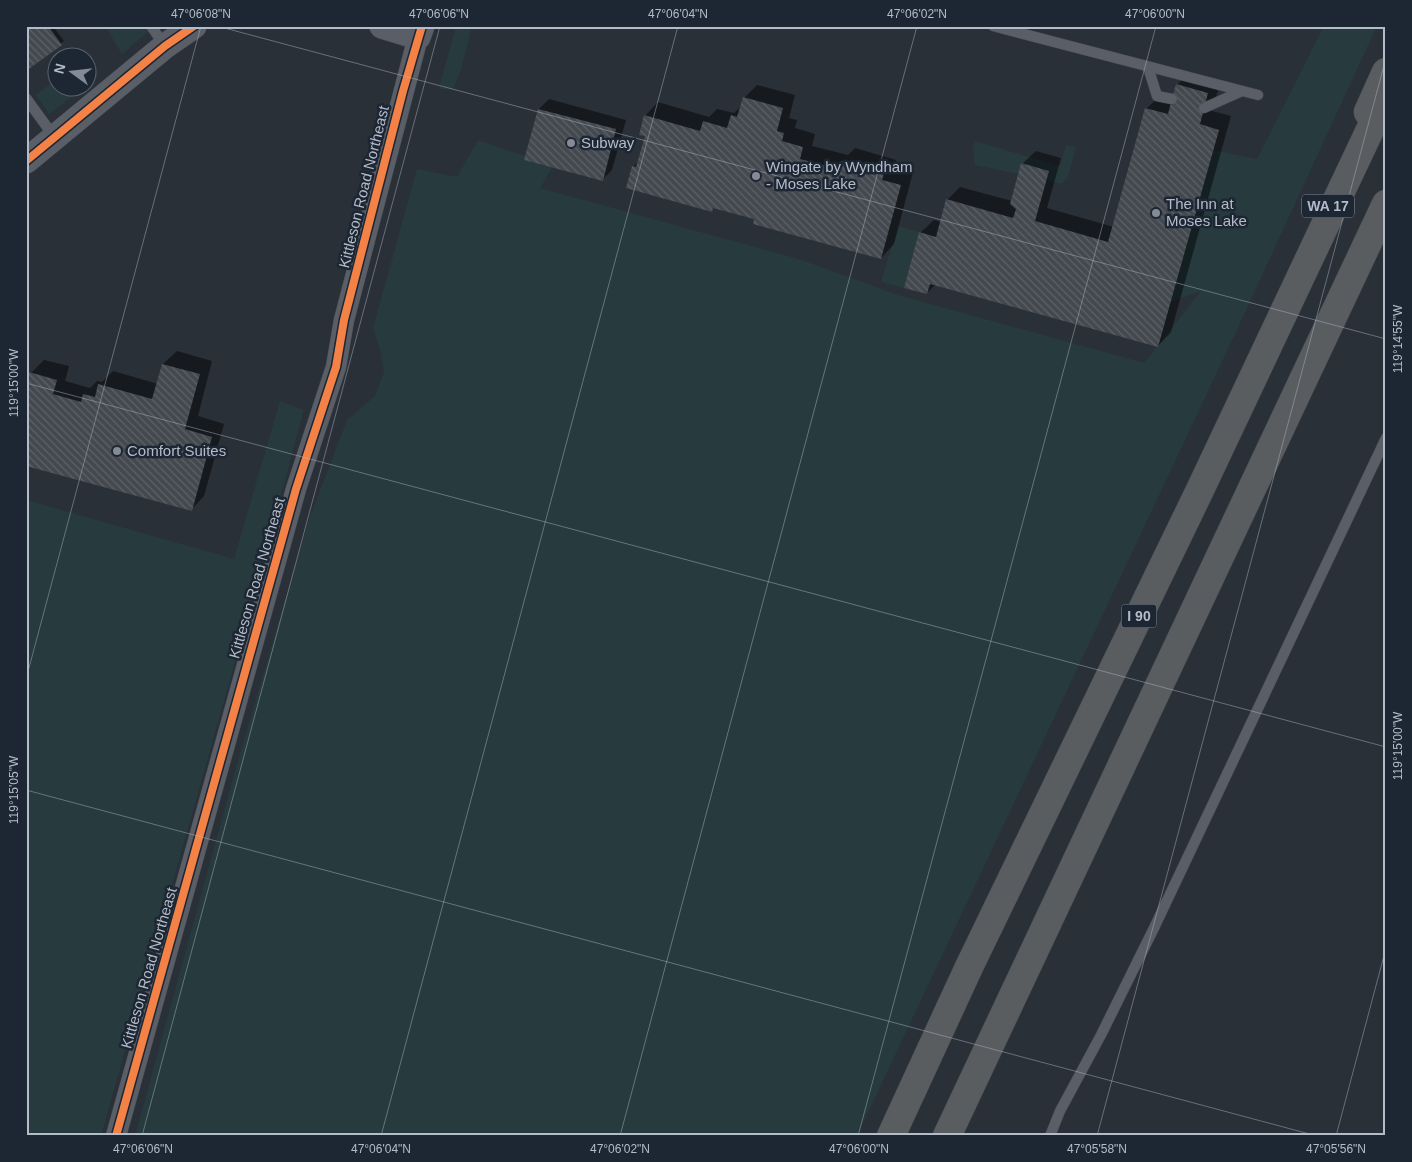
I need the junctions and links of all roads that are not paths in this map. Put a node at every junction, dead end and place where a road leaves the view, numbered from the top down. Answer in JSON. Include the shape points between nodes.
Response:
{"nodes":[{"id":1,"x":194,"y":26,"type":"edge"},
{"id":2,"x":382,"y":26,"type":"edge"},
{"id":3,"x":993,"y":26,"type":"edge"},
{"id":4,"x":420,"y":32,"type":"edge"},
{"id":5,"x":158,"y":36,"type":"edge"},
{"id":6,"x":1148,"y":67,"type":"junction"},
{"id":7,"x":1386,"y":72,"type":"edge"},
{"id":8,"x":1242,"y":91,"type":"junction"},
{"id":9,"x":1258,"y":95,"type":"dead end"},
{"id":10,"x":1386,"y":96,"type":"edge"},
{"id":11,"x":26,"y":98,"type":"edge"},
{"id":12,"x":1172,"y":99,"type":"dead end"},
{"id":13,"x":1204,"y":108,"type":"dead end"},
{"id":14,"x":54,"y":138,"type":"junction"},
{"id":15,"x":26,"y":161,"type":"edge"},
{"id":16,"x":1386,"y":204,"type":"edge"},
{"id":17,"x":1386,"y":226,"type":"edge"},
{"id":18,"x":1270,"y":340,"type":"junction"},
{"id":19,"x":1309,"y":366,"type":"junction"},
{"id":20,"x":1386,"y":438,"type":"edge"},
{"id":21,"x":116,"y":1136,"type":"edge"},
{"id":22,"x":891,"y":1136,"type":"edge"},
{"id":23,"x":947,"y":1136,"type":"edge"},
{"id":24,"x":1050,"y":1136,"type":"edge"}],
"edges":[{"from":1,"to":5,"type":"street"},
{"from":2,"to":4,"type":"street"},
{"from":3,"to":6,"type":"lane"},
{"from":4,"to":21,"type":"street","name":"Kittleson Road Northeast","via":[[344,320],[336,367],[296,489]]},
{"from":5,"to":14,"type":"street"},
{"from":6,"to":8,"type":"lane"},
{"from":6,"to":12,"type":"lane","via":[[1157,96]]},
{"from":7,"to":18,"type":"highway","number":"WA 17"},
{"from":8,"to":9,"type":"lane"},
{"from":8,"to":13,"type":"lane"},
{"from":10,"to":18,"type":"highway","number":"I 90"},
{"from":11,"to":14,"type":"lane"},
{"from":14,"to":15,"type":"street"},
{"from":16,"to":19,"type":"highway"},
{"from":17,"to":19,"type":"highway"},
{"from":18,"to":22,"type":"highway","number":"I 90"},
{"from":19,"to":23,"type":"highway"},
{"from":20,"to":24,"type":"lane","via":[[1154,928]]}]}
